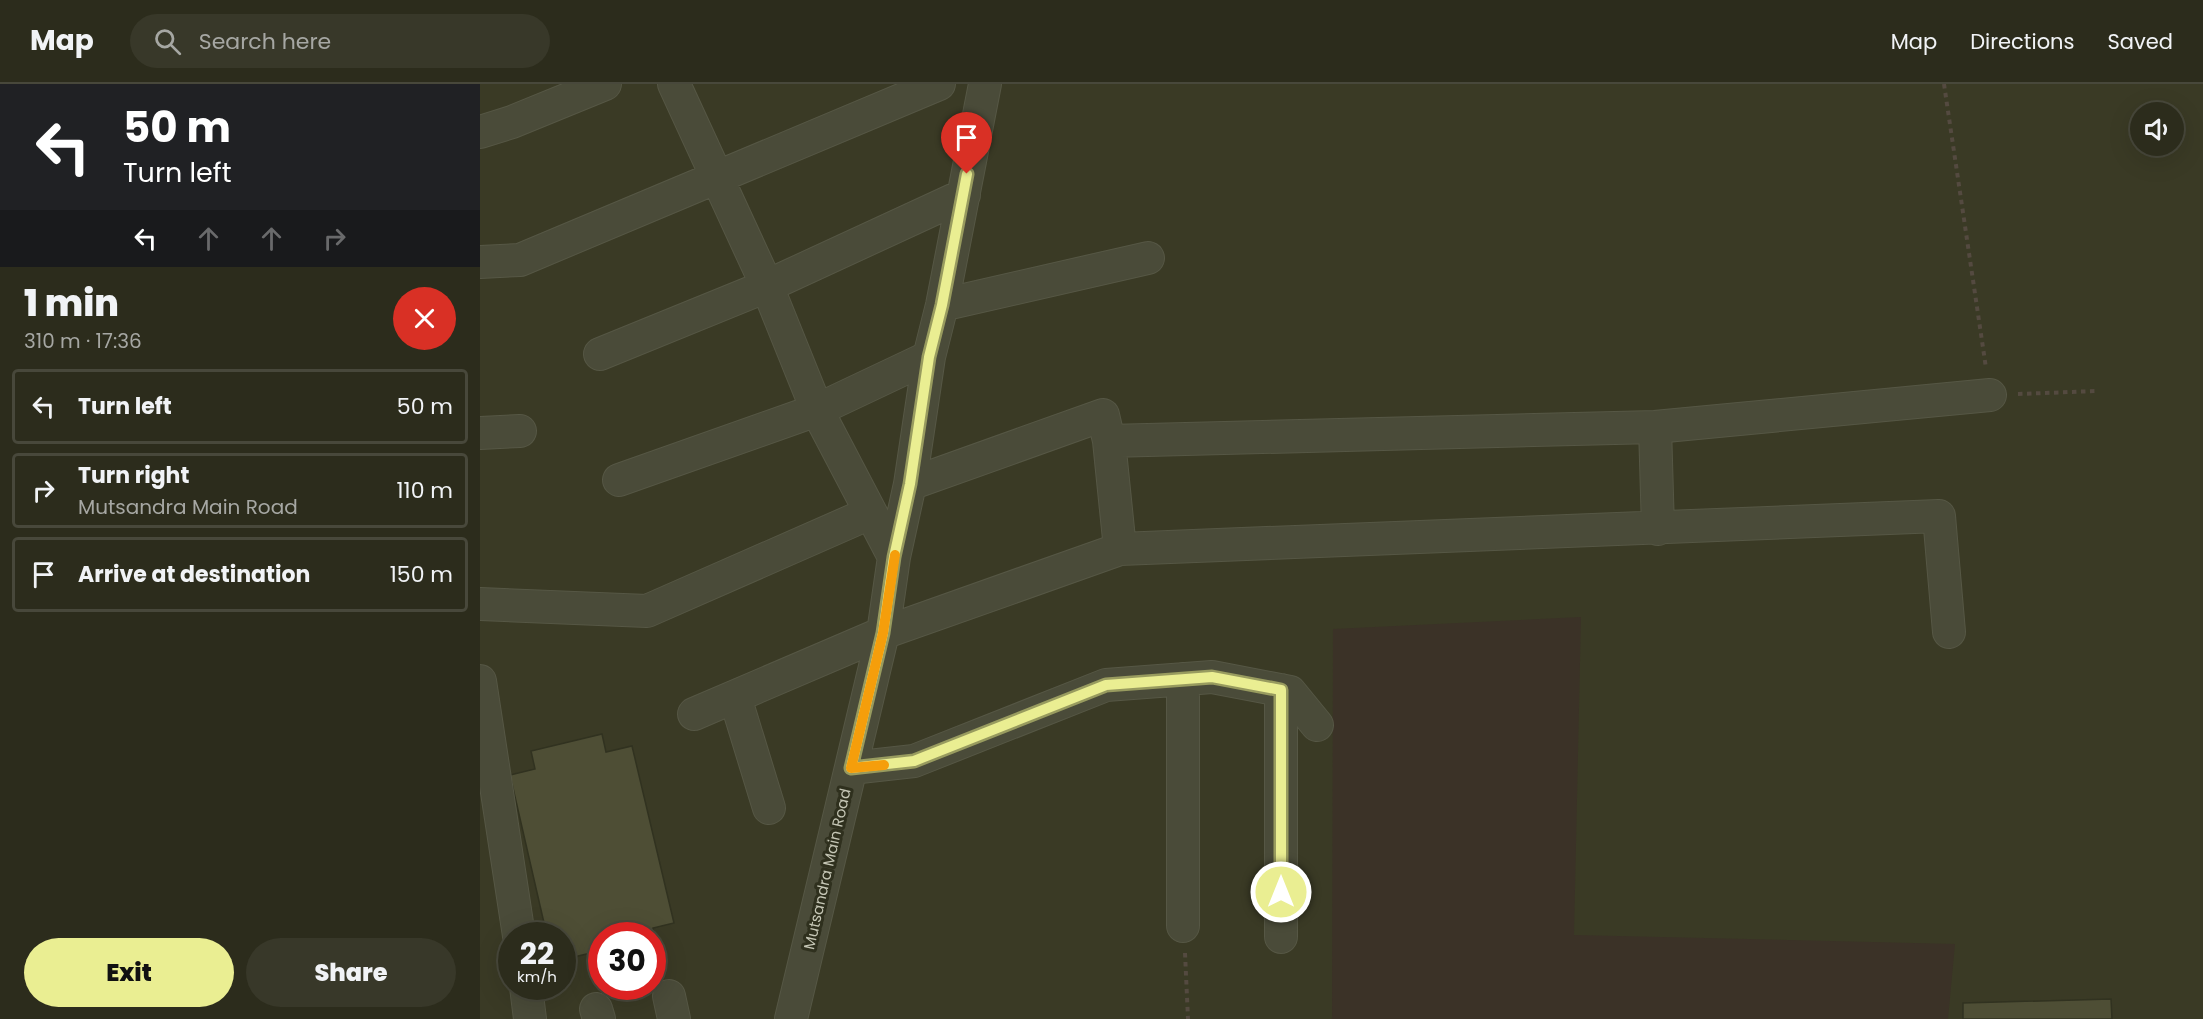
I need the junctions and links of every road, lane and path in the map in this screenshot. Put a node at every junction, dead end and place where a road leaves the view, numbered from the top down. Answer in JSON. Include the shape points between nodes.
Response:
{"nodes":[{"id":1,"x":604,"y":84,"type":"edge"},
{"id":2,"x":674,"y":84,"type":"edge"},
{"id":3,"x":939,"y":84,"type":"edge"},
{"id":4,"x":985,"y":84,"type":"edge"},
{"id":5,"x":1944,"y":84,"type":"edge"},
{"id":6,"x":480,"y":132,"type":"edge"},
{"id":7,"x":717,"y":177,"type":"junction"},
{"id":8,"x":963,"y":195,"type":"junction"},
{"id":9,"x":1148,"y":258,"type":"dead end"},
{"id":10,"x":480,"y":262,"type":"edge"},
{"id":11,"x":767,"y":286,"type":"junction"},
{"id":12,"x":942,"y":305,"type":"junction"},
{"id":13,"x":600,"y":354,"type":"dead end"},
{"id":14,"x":929,"y":357,"type":"junction"},
{"id":15,"x":2097,"y":391,"type":"dead end"},
{"id":16,"x":1990,"y":395,"type":"junction"},
{"id":17,"x":817,"y":410,"type":"junction"},
{"id":18,"x":1655,"y":427,"type":"junction"},
{"id":19,"x":520,"y":431,"type":"dead end"},
{"id":20,"x":480,"y":433,"type":"edge"},
{"id":21,"x":1109,"y":441,"type":"junction"},
{"id":22,"x":619,"y":480,"type":"dead end"},
{"id":23,"x":910,"y":484,"type":"junction"},
{"id":24,"x":870,"y":513,"type":"junction"},
{"id":25,"x":1658,"y":529,"type":"junction"},
{"id":26,"x":1120,"y":549,"type":"junction"},
{"id":27,"x":894,"y":557,"type":"junction"},
{"id":28,"x":480,"y":604,"type":"edge"},
{"id":29,"x":1949,"y":632,"type":"dead end"},
{"id":30,"x":883,"y":633,"type":"junction"},
{"id":31,"x":1183,"y":679,"type":"junction"},
{"id":32,"x":480,"y":681,"type":"edge"},
{"id":33,"x":1281,"y":690,"type":"junction"},
{"id":34,"x":735,"y":697,"type":"junction"},
{"id":35,"x":694,"y":714,"type":"dead end"},
{"id":36,"x":1317,"y":725,"type":"dead end"},
{"id":37,"x":851,"y":768,"type":"junction"},
{"id":38,"x":769,"y":808,"type":"dead end"},
{"id":39,"x":517,"y":922,"type":"edge"},
{"id":40,"x":1183,"y":926,"type":"joint"},
{"id":41,"x":1281,"y":937,"type":"dead end"},
{"id":42,"x":528,"y":1000,"type":"edge"},
{"id":43,"x":530,"y":1019,"type":"edge"},
{"id":44,"x":791,"y":1019,"type":"edge"},
{"id":45,"x":1188,"y":1019,"type":"edge"}],
"edges":[{"from":1,"to":6,"type":"street"},
{"from":2,"to":7,"type":"street"},
{"from":3,"to":7,"type":"street"},
{"from":4,"to":8,"type":"street","name":"Mutsandra Main Road"},
{"from":5,"to":16,"type":"path"},
{"from":7,"to":10,"type":"street","via":[[520,260]]},
{"from":7,"to":11,"type":"street"},
{"from":8,"to":11,"type":"street"},
{"from":8,"to":12,"type":"street","name":"Mutsandra Main Road"},
{"from":9,"to":12,"type":"street"},
{"from":11,"to":13,"type":"street"},
{"from":11,"to":17,"type":"street"},
{"from":12,"to":14,"type":"street","name":"Mutsandra Main Road"},
{"from":14,"to":17,"type":"street"},
{"from":14,"to":23,"type":"street","name":"Mutsandra Main Road"},
{"from":15,"to":16,"type":"path"},
{"from":16,"to":18,"type":"street"},
{"from":17,"to":22,"type":"street"},
{"from":17,"to":24,"type":"street"},
{"from":18,"to":21,"type":"street"},
{"from":18,"to":25,"type":"street"},
{"from":19,"to":20,"type":"street"},
{"from":21,"to":23,"type":"street","via":[[1104,415]]},
{"from":21,"to":26,"type":"street"},
{"from":23,"to":27,"type":"street","name":"Mutsandra Main Road"},
{"from":24,"to":27,"type":"street"},
{"from":24,"to":28,"type":"street","via":[[647,611]]},
{"from":25,"to":26,"type":"street"},
{"from":25,"to":29,"type":"street","via":[[1938,516]]},
{"from":26,"to":30,"type":"street"},
{"from":27,"to":30,"type":"street","name":"Mutsandra Main Road"},
{"from":30,"to":34,"type":"street"},
{"from":30,"to":37,"type":"street","name":"Mutsandra Main Road"},
{"from":31,"to":33,"type":"street","via":[[1212,677]]},
{"from":31,"to":37,"type":"street","via":[[1106,685],[914,761]]},
{"from":31,"to":40,"type":"street"},
{"from":32,"to":39,"type":"street"},
{"from":33,"to":36,"type":"street","via":[[1290,692]]},
{"from":33,"to":41,"type":"street"},
{"from":34,"to":35,"type":"street"},
{"from":34,"to":38,"type":"street"},
{"from":37,"to":44,"type":"street","name":"Mutsandra Main Road"},
{"from":40,"to":45,"type":"path"},
{"from":42,"to":43,"type":"street"}]}
